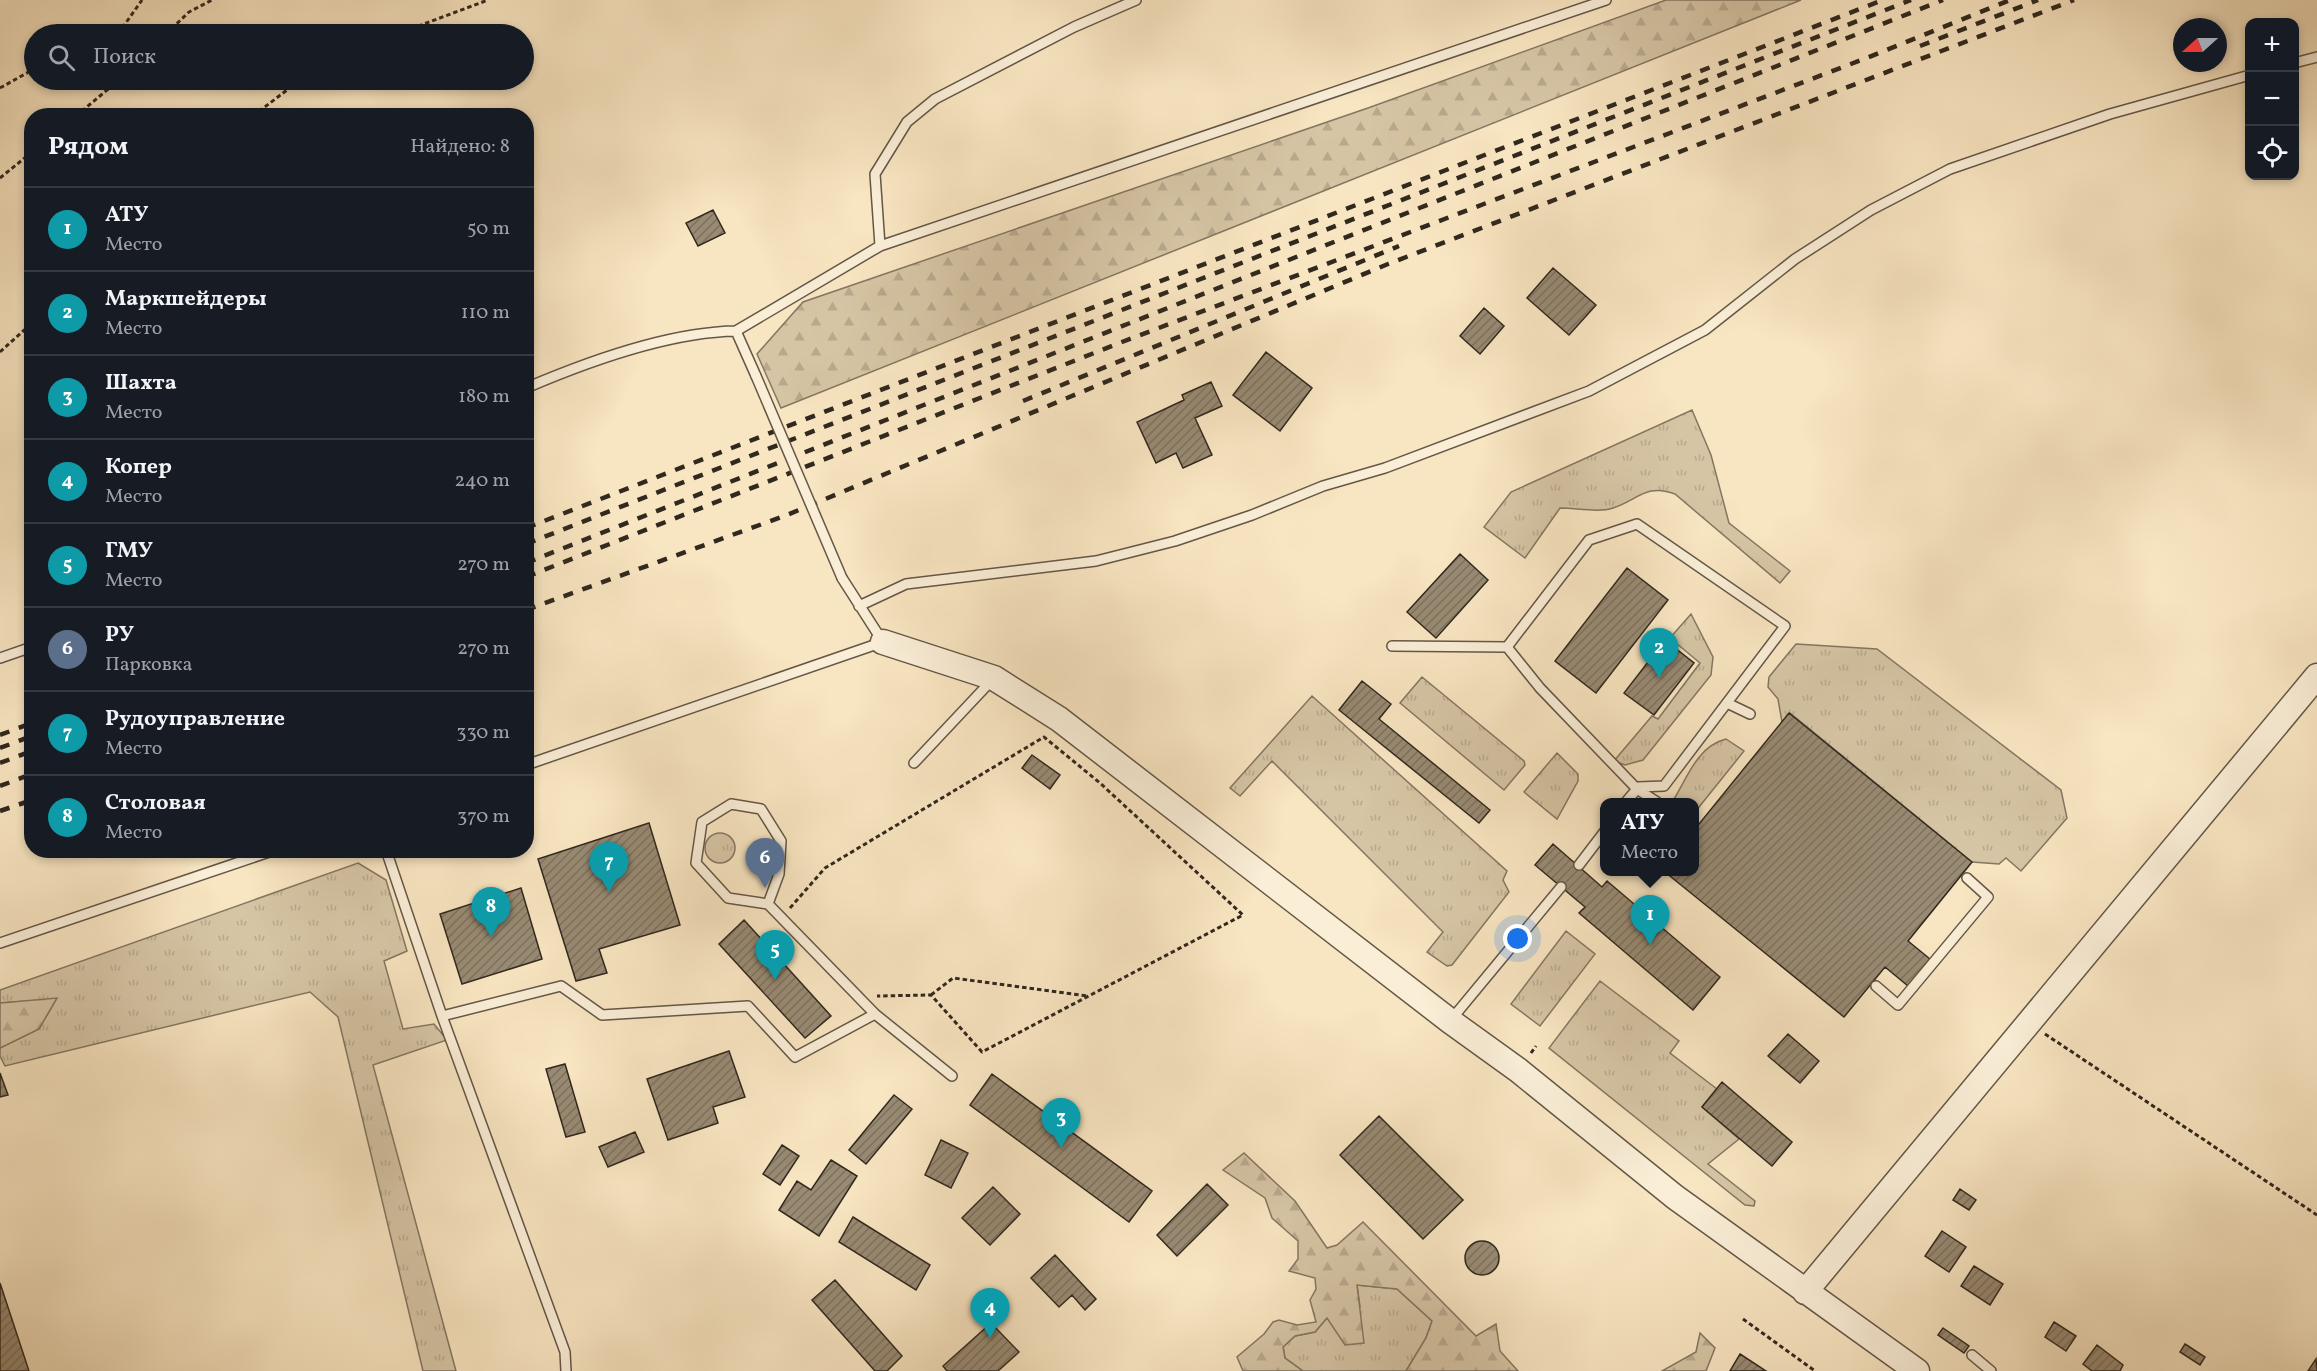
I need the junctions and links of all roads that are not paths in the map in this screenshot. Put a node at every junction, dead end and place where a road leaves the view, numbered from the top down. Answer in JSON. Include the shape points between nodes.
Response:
{"nodes":[{"id":1,"x":1136,"y":0,"type":"edge"},
{"id":2,"x":1606,"y":0,"type":"edge"},
{"id":3,"x":2317,"y":57,"type":"edge"},
{"id":4,"x":2299,"y":62,"type":"edge"},
{"id":5,"x":2245,"y":76,"type":"edge"},
{"id":6,"x":880,"y":246,"type":"junction"},
{"id":7,"x":736,"y":331,"type":"junction"},
{"id":8,"x":534,"y":385,"type":"edge"},
{"id":9,"x":859,"y":606,"type":"junction"},
{"id":10,"x":883,"y":642,"type":"junction"},
{"id":11,"x":1392,"y":646,"type":"dead end"},
{"id":12,"x":1508,"y":647,"type":"junction"},
{"id":13,"x":24,"y":649,"type":"edge"},
{"id":14,"x":0,"y":658,"type":"edge"},
{"id":15,"x":2317,"y":676,"type":"edge"},
{"id":16,"x":994,"y":678,"type":"junction"},
{"id":17,"x":1727,"y":703,"type":"junction"},
{"id":18,"x":1750,"y":714,"type":"dead end"},
{"id":19,"x":534,"y":762,"type":"edge"},
{"id":20,"x":914,"y":763,"type":"dead end"},
{"id":21,"x":1637,"y":789,"type":"junction"},
{"id":22,"x":1629,"y":798,"type":"edge"},
{"id":23,"x":1651,"y":798,"type":"edge"},
{"id":24,"x":1600,"y":838,"type":"edge"},
{"id":25,"x":251,"y":858,"type":"edge"},
{"id":26,"x":389,"y":858,"type":"edge"},
{"id":27,"x":1579,"y":865,"type":"dead end"},
{"id":28,"x":1967,"y":878,"type":"dead end"},
{"id":29,"x":1561,"y":887,"type":"dead end"},
{"id":30,"x":768,"y":904,"type":"junction"},
{"id":31,"x":0,"y":943,"type":"edge"},
{"id":32,"x":1876,"y":986,"type":"dead end"},
{"id":33,"x":874,"y":1014,"type":"junction"},
{"id":34,"x":442,"y":1016,"type":"junction"},
{"id":35,"x":1450,"y":1021,"type":"junction"},
{"id":36,"x":952,"y":1076,"type":"dead end"},
{"id":37,"x":1805,"y":1292,"type":"junction"},
{"id":38,"x":1972,"y":1355,"type":"dead end"},
{"id":39,"x":566,"y":1371,"type":"edge"},
{"id":40,"x":1917,"y":1371,"type":"edge"},
{"id":41,"x":1991,"y":1371,"type":"edge"}],
"edges":[{"from":1,"to":6,"type":"lane","via":[[1074,27],[935,99],[907,122],[875,174]]},
{"from":2,"to":6,"type":"lane"},
{"from":3,"to":4,"type":"lane"},
{"from":5,"to":9,"type":"lane","via":[[2110,114],[1950,169],[1871,210],[1795,259],[1705,330],[1578,395],[1175,541],[1096,561],[906,584]]},
{"from":6,"to":7,"type":"lane"},
{"from":7,"to":8,"type":"lane","via":[[702,331],[604,358]]},
{"from":7,"to":9,"type":"lane","bridge":true,"via":[[842,578]]},
{"from":9,"to":10,"type":"lane"},
{"from":10,"to":16,"type":"street"},
{"from":10,"to":19,"type":"lane"},
{"from":11,"to":12,"type":"lane"},
{"from":12,"to":17,"type":"lane","via":[[1589,540],[1637,524],[1785,626]]},
{"from":12,"to":21,"type":"lane","via":[[1540,688]]},
{"from":13,"to":14,"type":"lane"},
{"from":15,"to":37,"type":"street"},
{"from":16,"to":20,"type":"lane"},
{"from":16,"to":35,"type":"street","via":[[1059,719]]},
{"from":17,"to":18,"type":"lane"},
{"from":17,"to":21,"type":"lane","via":[[1664,786]]},
{"from":21,"to":22,"type":"lane"},
{"from":21,"to":23,"type":"lane"},
{"from":24,"to":27,"type":"lane"},
{"from":25,"to":31,"type":"lane"},
{"from":26,"to":34,"type":"lane"},
{"from":28,"to":32,"type":"lane","via":[[1988,897],[1898,1005]]},
{"from":29,"to":35,"type":"lane"},
{"from":30,"to":30,"type":"lane","via":[[779,874],[781,841],[761,809],[731,804],[702,822],[696,863],[728,898]]},
{"from":30,"to":33,"type":"lane"},
{"from":33,"to":34,"type":"lane","via":[[795,1057],[748,1006],[602,1015],[561,986]]},
{"from":33,"to":36,"type":"lane"},
{"from":34,"to":39,"type":"lane","via":[[565,1352]]},
{"from":35,"to":37,"type":"street","via":[[1518,1070],[1675,1197]]},
{"from":37,"to":40,"type":"street"},
{"from":38,"to":41,"type":"lane"}]}
